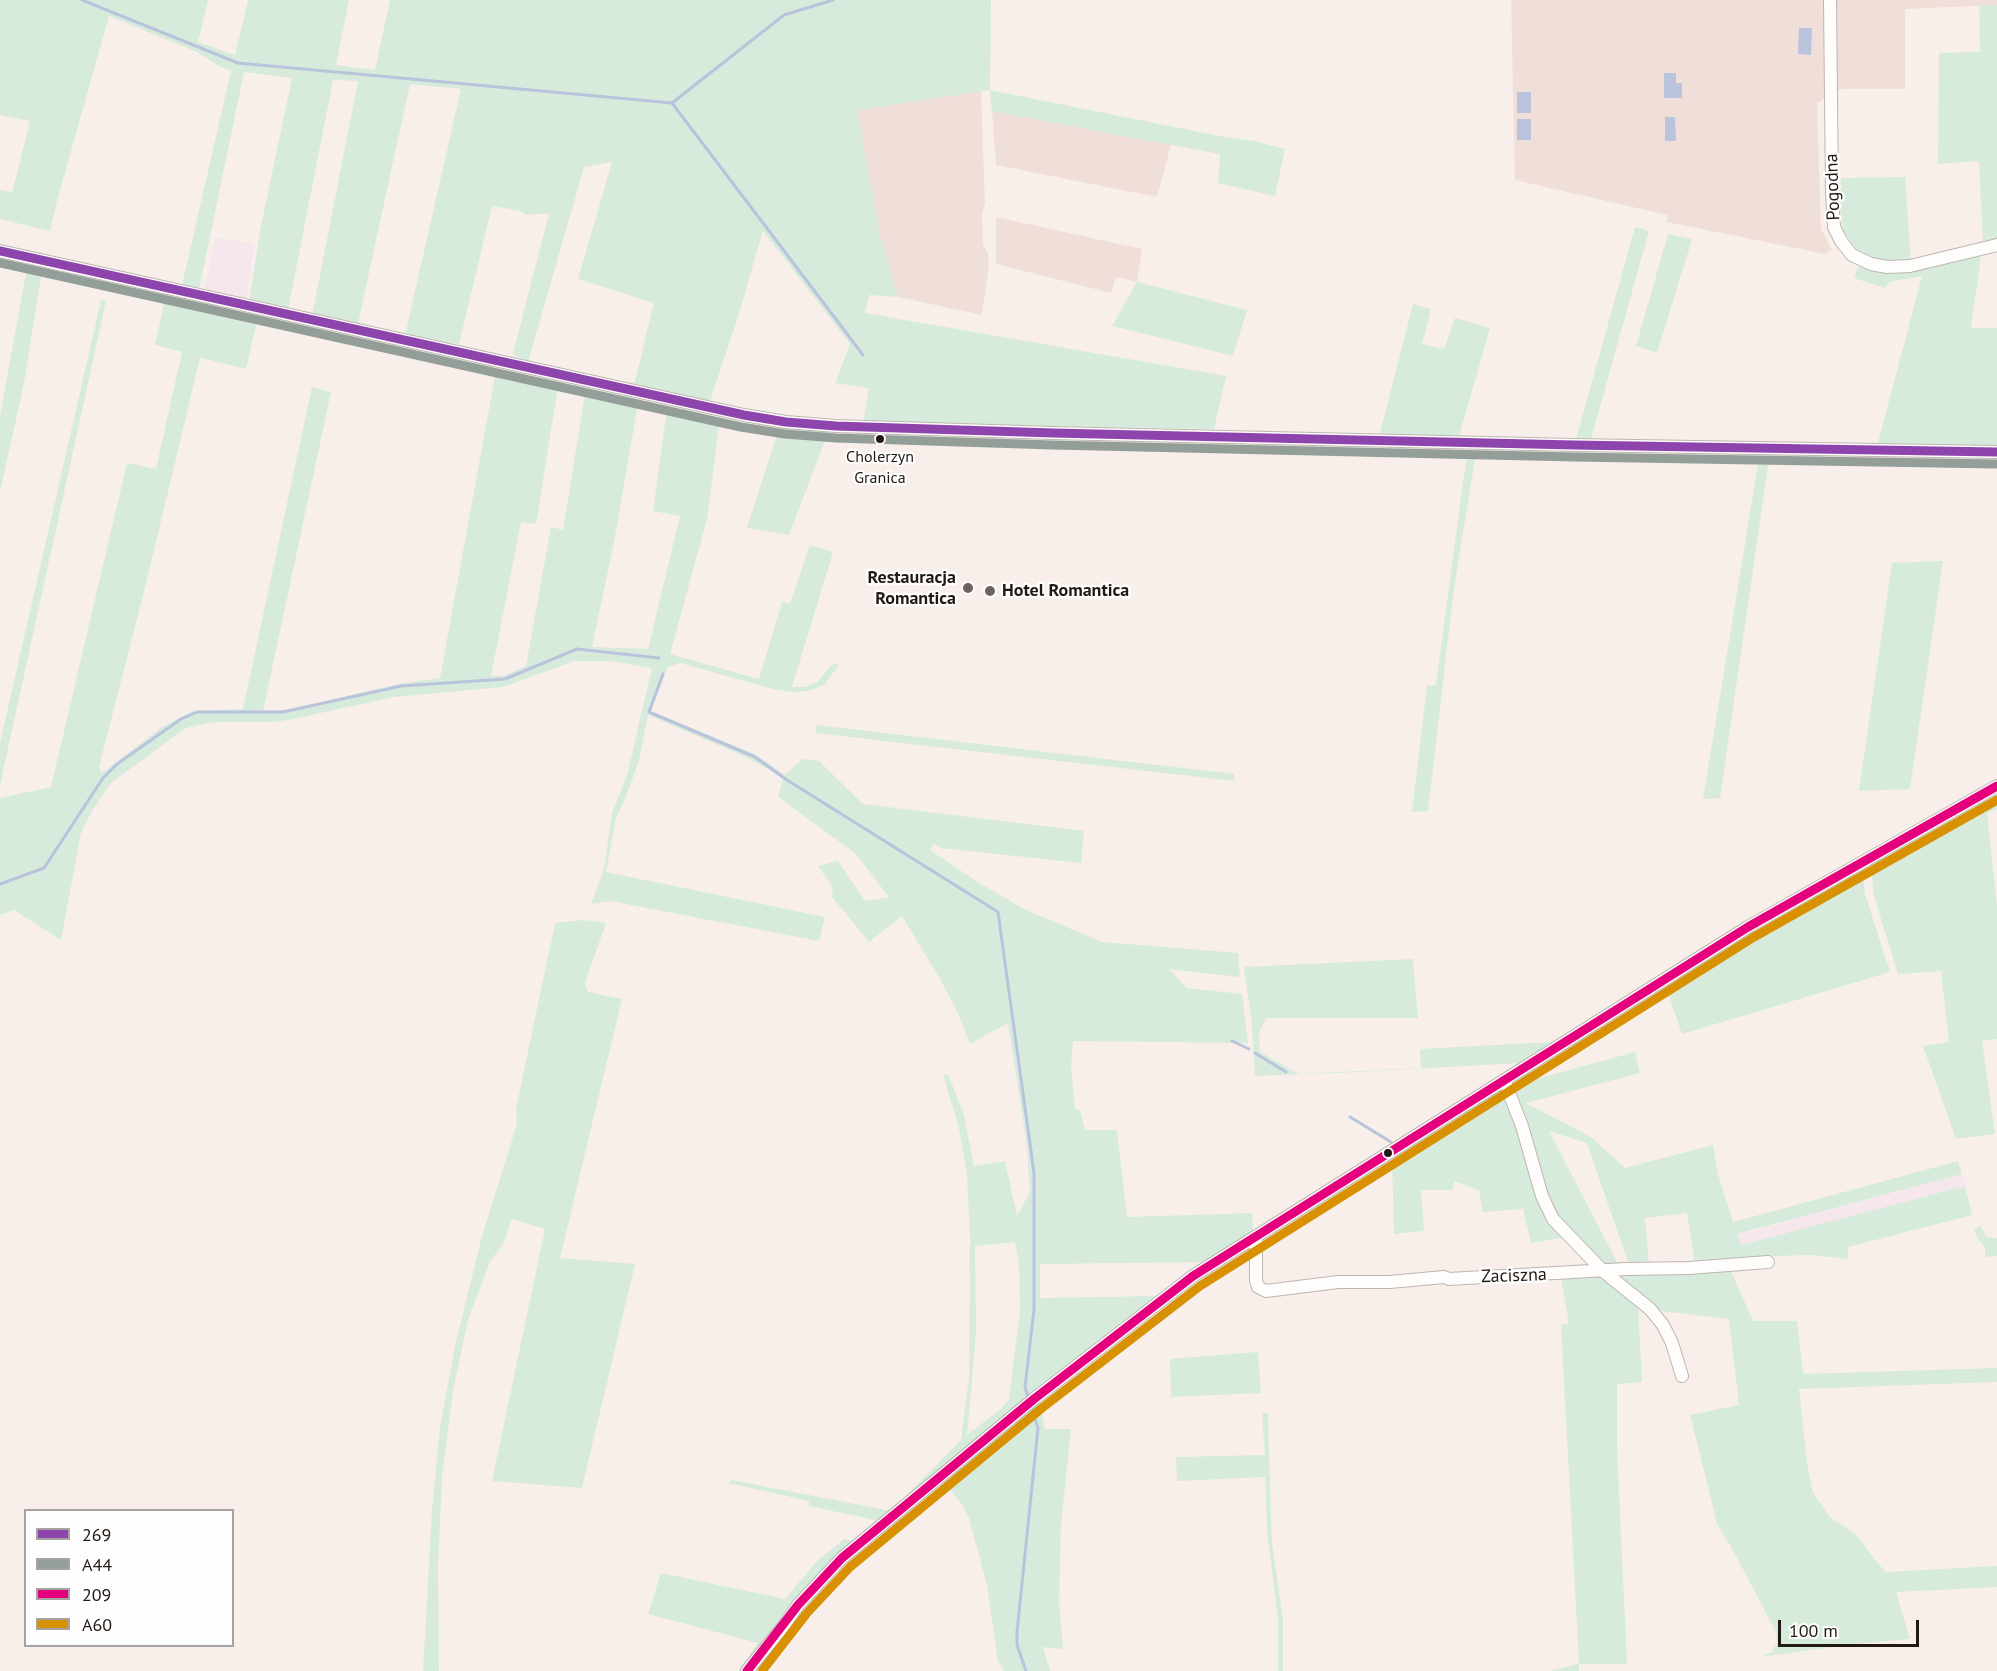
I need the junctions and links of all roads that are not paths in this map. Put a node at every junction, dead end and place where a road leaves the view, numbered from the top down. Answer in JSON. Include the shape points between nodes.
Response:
{"nodes":[{"id":1,"x":1830,"y":0,"type":"edge"},
{"id":2,"x":1997,"y":245,"type":"edge"},
{"id":3,"x":0,"y":251,"type":"edge"},
{"id":4,"x":1997,"y":452,"type":"edge"},
{"id":5,"x":1997,"y":786,"type":"edge"},
{"id":6,"x":1504,"y":1080,"type":"junction"},
{"id":7,"x":1256,"y":1237,"type":"junction"},
{"id":8,"x":1768,"y":1262,"type":"dead end"},
{"id":9,"x":1603,"y":1271,"type":"junction"},
{"id":10,"x":1682,"y":1376,"type":"dead end"},
{"id":11,"x":747,"y":1671,"type":"edge"}],
"edges":[{"from":1,"to":2,"type":"street","name":"Pogodna","via":[[1832,194],[1834,227],[1841,241],[1852,255],[1887,267],[1910,266]]},
{"from":3,"to":4,"type":"street","via":[[761,418],[836,426],[1586,446]]},
{"from":5,"to":6,"type":"street","via":[[1748,927]]},
{"from":6,"to":7,"type":"street"},
{"from":6,"to":9,"type":"street","via":[[1553,1219]]},
{"from":7,"to":9,"type":"street","name":"Zaciszna","via":[[1255,1271],[1261,1290],[1338,1282]]},
{"from":7,"to":11,"type":"street","via":[[1193,1276],[1030,1402],[842,1558],[798,1605]]},
{"from":8,"to":9,"type":"street","name":"Zaciszna"},
{"from":9,"to":10,"type":"street","via":[[1650,1309],[1663,1325]]}]}
